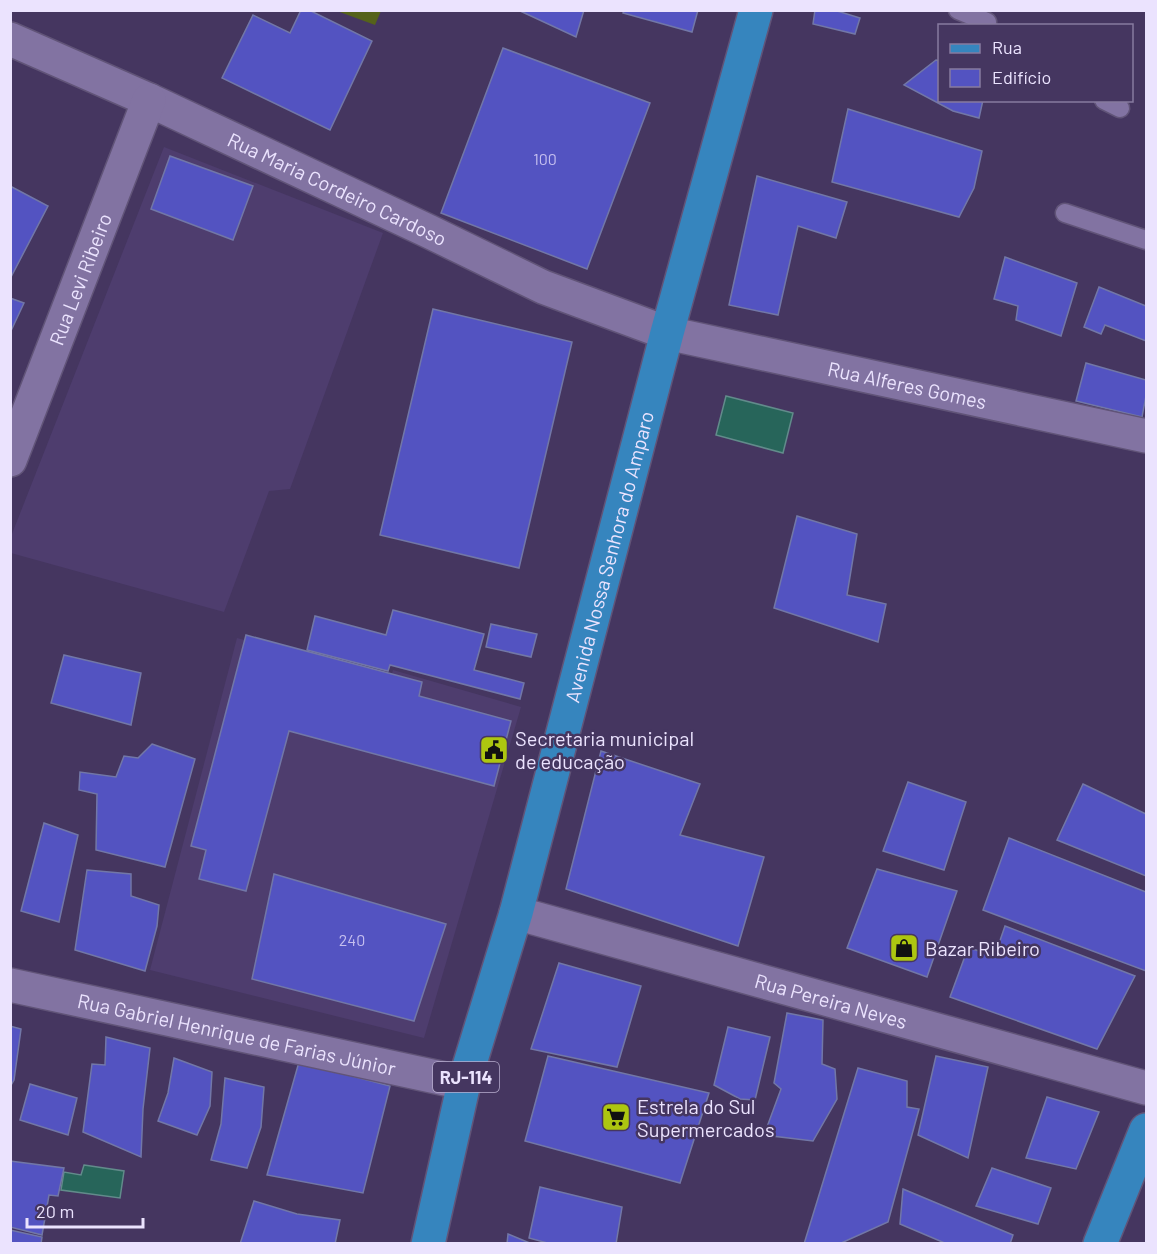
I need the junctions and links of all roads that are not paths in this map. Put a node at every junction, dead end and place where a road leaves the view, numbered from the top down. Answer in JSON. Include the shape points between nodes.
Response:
{"nodes":[{"id":1,"x":756,"y":10,"type":"edge"},
{"id":2,"x":958,"y":10,"type":"edge"},
{"id":3,"x":986,"y":24,"type":"edge"},
{"id":4,"x":10,"y":39,"type":"edge"},
{"id":5,"x":149,"y":100,"type":"junction"},
{"id":6,"x":1065,"y":213,"type":"dead end"},
{"id":7,"x":1146,"y":240,"type":"edge"},
{"id":8,"x":667,"y":333,"type":"junction"},
{"id":9,"x":1146,"y":436,"type":"edge"},
{"id":10,"x":10,"y":460,"type":"edge"},
{"id":11,"x":516,"y":913,"type":"junction"},
{"id":12,"x":10,"y":984,"type":"edge"},
{"id":13,"x":464,"y":1083,"type":"junction"},
{"id":14,"x":1146,"y":1088,"type":"edge"},
{"id":15,"x":1146,"y":1130,"type":"edge"},
{"id":16,"x":428,"y":1244,"type":"edge"},
{"id":17,"x":1100,"y":1244,"type":"edge"}],
"edges":[{"from":1,"to":8,"type":"main road","name":"Avenida Nossa Senhora do Amparo"},
{"from":2,"to":3,"type":"lane"},
{"from":4,"to":5,"type":"street","name":"Rua Maria Cordeiro Cardoso"},
{"from":5,"to":8,"type":"street","name":"Rua Maria Cordeiro Cardoso","via":[[543,287]]},
{"from":5,"to":10,"type":"street","name":"Rua Levi Ribeiro"},
{"from":6,"to":7,"type":"lane"},
{"from":8,"to":9,"type":"street","name":"Rua Alferes Gomes"},
{"from":8,"to":11,"type":"main road","name":"Avenida Nossa Senhora do Amparo"},
{"from":11,"to":13,"type":"main road","name":"Avenida Nossa Senhora do Amparo","number":"RJ-114"},
{"from":11,"to":14,"type":"street","name":"Rua Pereira Neves"},
{"from":12,"to":13,"type":"street","name":"Rua Gabriel Henrique de Farias Júnior"},
{"from":13,"to":16,"type":"main road","name":"Avenida Nossa Senhora do Amparo","number":"RJ-114"},
{"from":15,"to":17,"type":"main road"}]}
